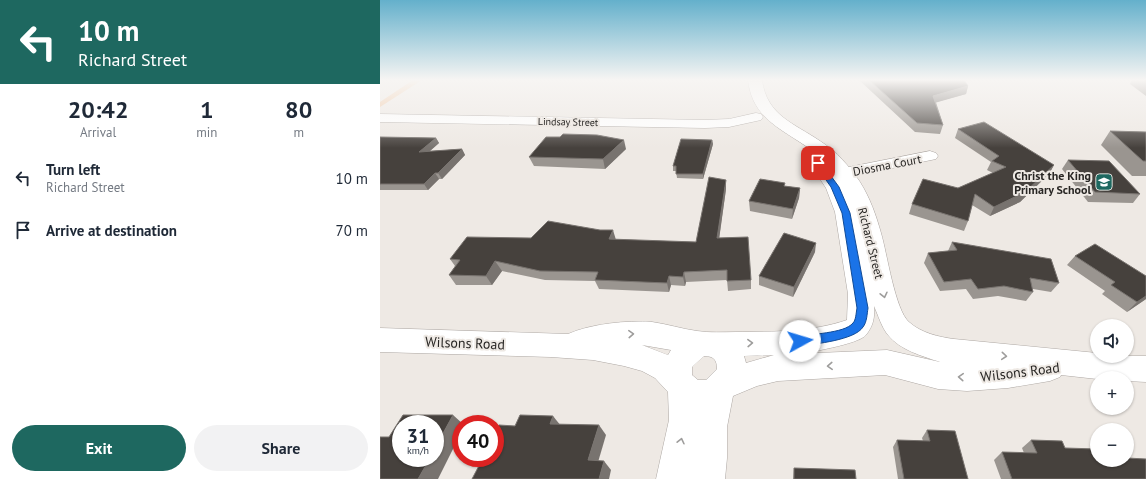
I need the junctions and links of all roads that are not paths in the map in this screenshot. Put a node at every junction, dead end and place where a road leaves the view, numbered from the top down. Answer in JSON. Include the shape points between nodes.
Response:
{"nodes":[{"id":1,"x":759,"y":102,"type":"edge"},
{"id":2,"x":762,"y":115,"type":"junction"},
{"id":3,"x":380,"y":118,"type":"edge"},
{"id":4,"x":930,"y":156,"type":"dead end"},
{"id":5,"x":836,"y":174,"type":"junction"},
{"id":6,"x":858,"y":326,"type":"junction"},
{"id":7,"x":899,"y":329,"type":"junction"},
{"id":8,"x":380,"y":340,"type":"edge"},
{"id":9,"x":707,"y":344,"type":"junction"},
{"id":10,"x":551,"y":345,"type":"junction"},
{"id":11,"x":885,"y":363,"type":"junction"},
{"id":12,"x":1083,"y":366,"type":"junction"},
{"id":13,"x":1143,"y":373,"type":"edge"},
{"id":14,"x":681,"y":384,"type":"junction"},
{"id":15,"x":721,"y":387,"type":"junction"},
{"id":16,"x":674,"y":479,"type":"edge"},
{"id":17,"x":706,"y":479,"type":"edge"}],
"edges":[{"from":1,"to":2,"type":"street","name":"Richard Street"},
{"from":2,"to":3,"type":"street","name":"Lindsay Street","via":[[729,123],[705,124]]},
{"from":2,"to":5,"type":"street","name":"Richard Street","via":[[795,138],[824,152]]},
{"from":4,"to":5,"type":"street","name":"Diosma Court"},
{"from":5,"to":6,"type":"street","name":"Richard Street","via":[[835,187],[846,213],[862,301]]},
{"from":5,"to":7,"type":"street","name":"Richard Street","one_way":true,"via":[[855,190],[864,209],[885,300]]},
{"from":6,"to":7,"type":"street","via":[[872,318],[878,318]]},
{"from":9,"to":6,"type":"street","name":"Wilsons Road","one_way":true,"via":[[812,340],[834,336]]},
{"from":6,"to":11,"type":"street","via":[[854,339],[859,350],[870,359]]},
{"from":7,"to":11,"type":"street","via":[[906,342],[904,354],[894,361]]},
{"from":7,"to":12,"type":"street","name":"Wilsons Road","one_way":true,"via":[[916,341],[950,351]]},
{"from":8,"to":10,"type":"street","name":"Wilsons Road"},
{"from":10,"to":9,"type":"street","name":"Wilsons Road","one_way":true,"via":[[641,333]]},
{"from":9,"to":14,"type":"street","via":[[687,351],[680,360],[677,371]]},
{"from":9,"to":15,"type":"street","via":[[722,348],[731,360],[730,377]]},
{"from":10,"to":14,"type":"street","name":"Wilsons Road","via":[[638,357],[665,368]]},
{"from":12,"to":11,"type":"street","name":"Wilsons Road","one_way":true,"via":[[1061,366],[973,378],[936,375]]},
{"from":11,"to":15,"type":"street","name":"Wilsons Road","one_way":true,"via":[[778,368],[755,373]]},
{"from":12,"to":13,"type":"street","name":"Wilsons Road"},
{"from":14,"to":15,"type":"street","via":[[687,390],[698,394],[711,393]]},
{"from":16,"to":14,"type":"street","one_way":true,"via":[[685,420]]},
{"from":15,"to":17,"type":"street","via":[[711,427]]}]}
